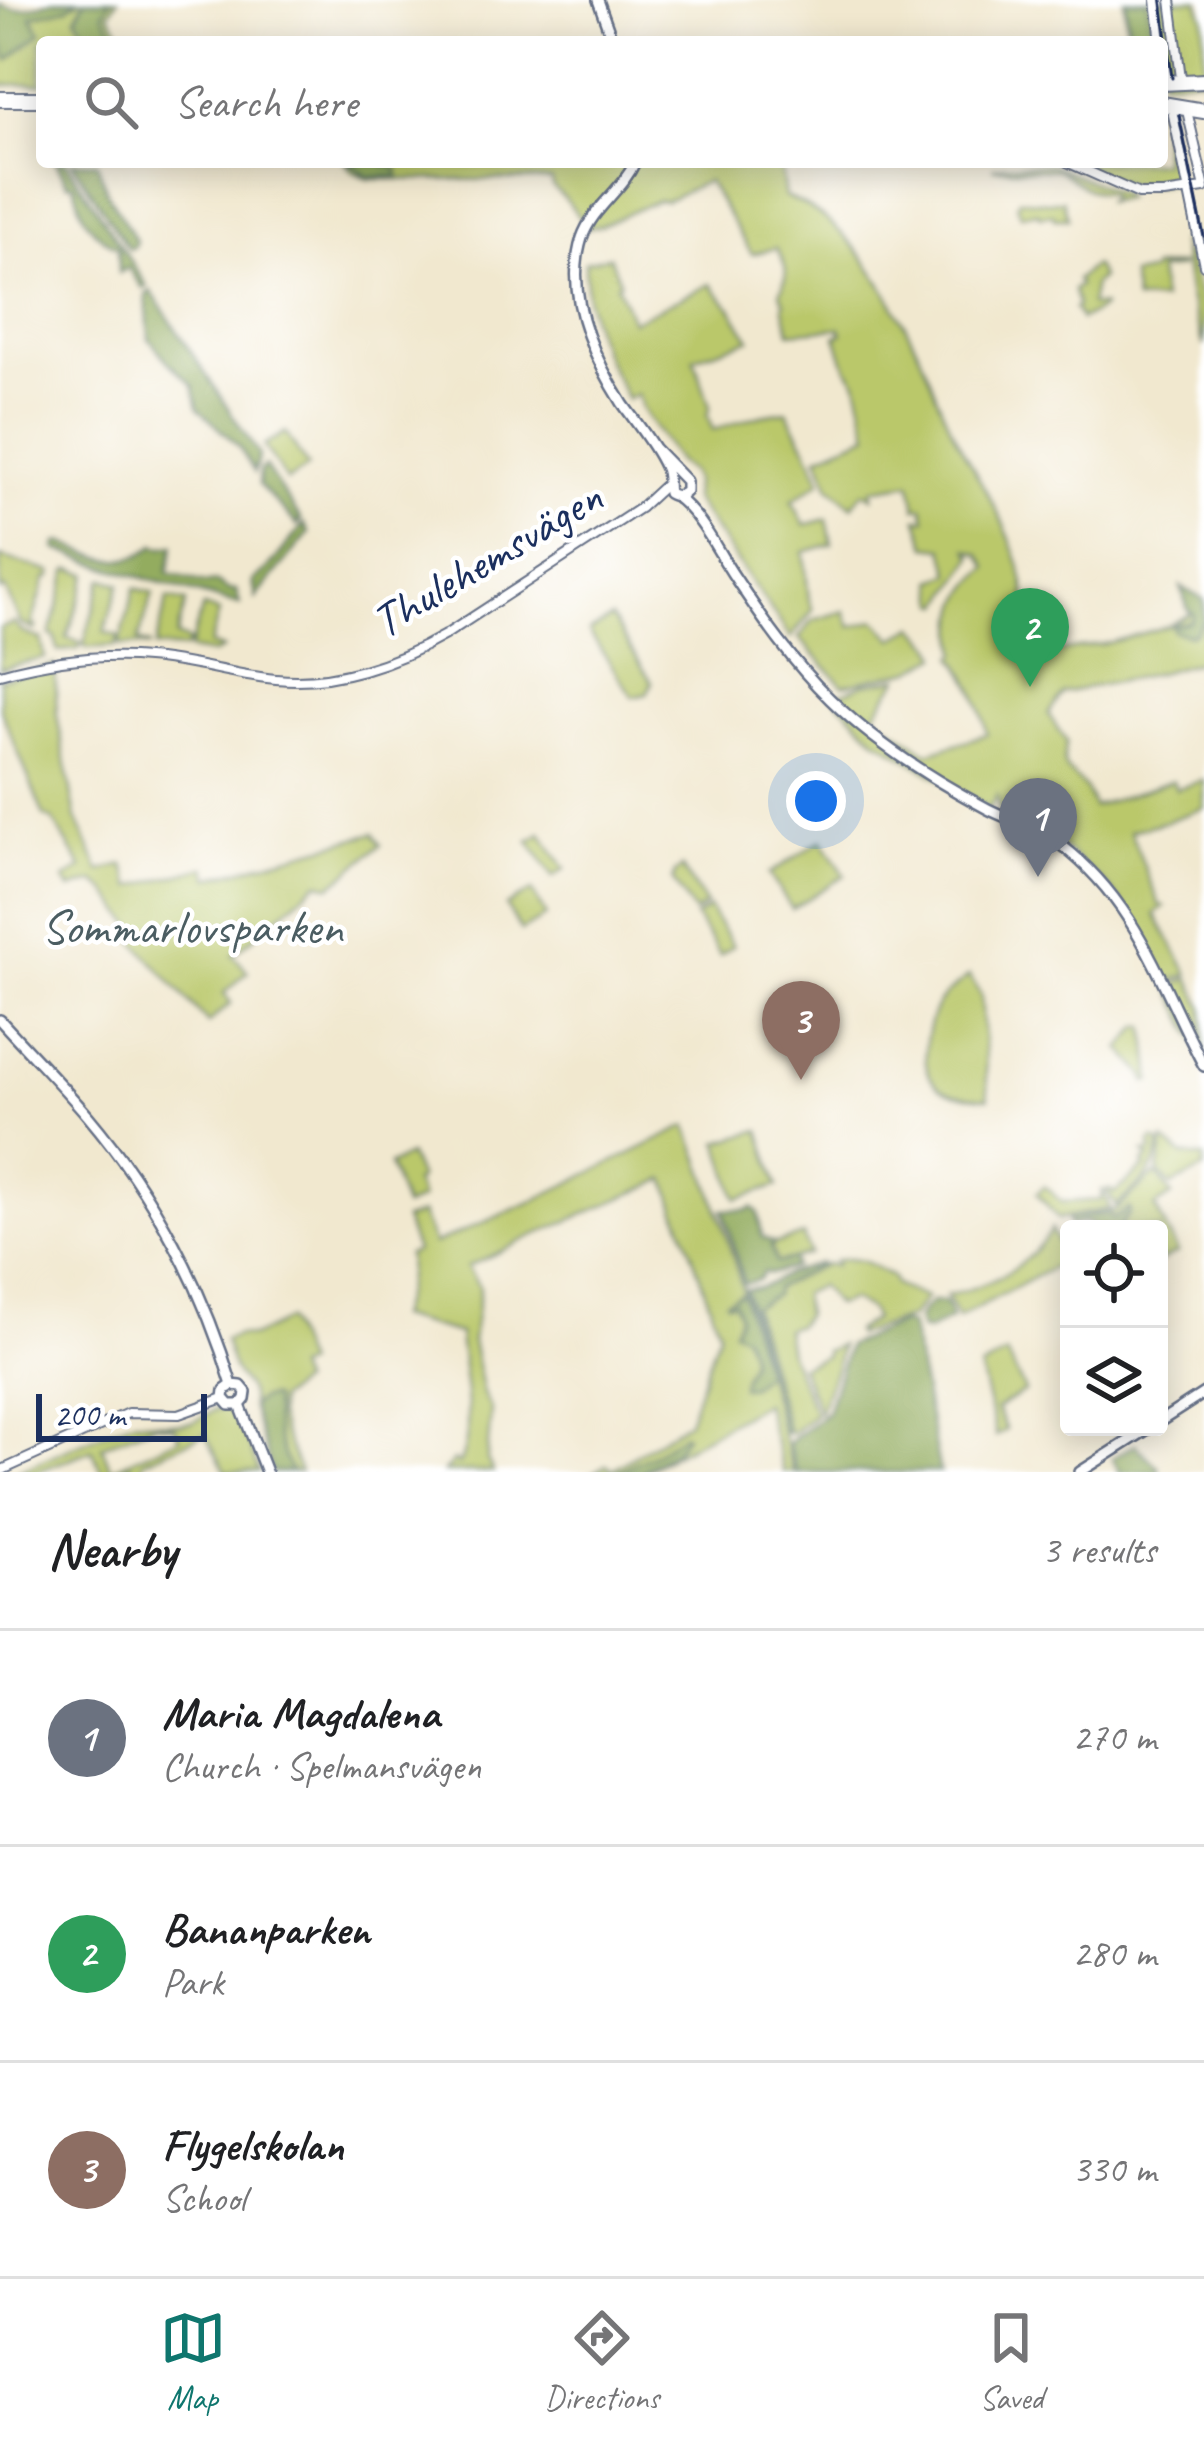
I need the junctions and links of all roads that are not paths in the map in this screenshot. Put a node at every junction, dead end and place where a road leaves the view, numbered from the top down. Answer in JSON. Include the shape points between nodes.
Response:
{"nodes":[{"id":1,"x":598,"y":0,"type":"edge"},
{"id":2,"x":1156,"y":0,"type":"edge"},
{"id":3,"x":1171,"y":0,"type":"edge"},
{"id":4,"x":611,"y":36,"type":"edge"},
{"id":5,"x":1160,"y":36,"type":"edge"},
{"id":6,"x":1181,"y":77,"type":"dead end"},
{"id":7,"x":1168,"y":84,"type":"edge"},
{"id":8,"x":1204,"y":85,"type":"edge"},
{"id":9,"x":0,"y":95,"type":"edge"},
{"id":10,"x":36,"y":95,"type":"edge"},
{"id":11,"x":1168,"y":106,"type":"edge"},
{"id":12,"x":1199,"y":109,"type":"edge"},
{"id":13,"x":1168,"y":114,"type":"edge"},
{"id":14,"x":632,"y":168,"type":"edge"},
{"id":15,"x":1080,"y":168,"type":"edge"},
{"id":16,"x":1204,"y":186,"type":"edge"},
{"id":17,"x":1188,"y":191,"type":"junction"},
{"id":18,"x":1204,"y":265,"type":"edge"},
{"id":19,"x":671,"y":479,"type":"junction"},
{"id":20,"x":680,"y":497,"type":"junction"},
{"id":21,"x":650,"y":501,"type":"junction"},
{"id":22,"x":0,"y":674,"type":"edge"},
{"id":23,"x":0,"y":1020,"type":"edge"},
{"id":24,"x":1204,"y":1066,"type":"edge"},
{"id":25,"x":232,"y":1384,"type":"junction"},
{"id":26,"x":1204,"y":1394,"type":"edge"},
{"id":27,"x":224,"y":1398,"type":"junction"},
{"id":28,"x":240,"y":1405,"type":"junction"},
{"id":29,"x":1168,"y":1416,"type":"edge"},
{"id":30,"x":1137,"y":1436,"type":"edge"},
{"id":31,"x":0,"y":1471,"type":"edge"},
{"id":32,"x":266,"y":1472,"type":"edge"},
{"id":33,"x":1080,"y":1472,"type":"edge"}],
"edges":[{"from":1,"to":4,"type":"main road"},
{"from":2,"to":5,"type":"street"},
{"from":3,"to":6,"type":"street"},
{"from":7,"to":8,"type":"highway"},
{"from":9,"to":10,"type":"highway"},
{"from":11,"to":12,"type":"highway"},
{"from":12,"to":16,"type":"street"},
{"from":13,"to":17,"type":"street"},
{"from":14,"to":19,"type":"main road","via":[[590,221],[577,280],[593,349]]},
{"from":15,"to":17,"type":"street","via":[[1139,194]]},
{"from":16,"to":17,"type":"street"},
{"from":17,"to":18,"type":"street"},
{"from":19,"to":20,"type":"main road"},
{"from":19,"to":20,"type":"main road","via":[[686,481]]},
{"from":19,"to":21,"type":"street","name":"Thulehemsvägen"},
{"from":20,"to":21,"type":"street","name":"Thulehemsvägen"},
{"from":20,"to":24,"type":"main road","via":[[829,698],[931,777],[1059,843],[1120,903]]},
{"from":21,"to":22,"type":"street","name":"Thulehemsvägen","via":[[445,635],[340,676],[293,681],[140,657]]},
{"from":23,"to":25,"type":"main road","via":[[90,1118],[149,1201],[193,1282]]},
{"from":25,"to":27,"type":"main road"},
{"from":25,"to":28,"type":"main road","via":[[246,1392]]},
{"from":26,"to":29,"type":"main road"},
{"from":27,"to":28,"type":"main road"},
{"from":27,"to":31,"type":"street","via":[[185,1413],[128,1412]]},
{"from":28,"to":32,"type":"main road"},
{"from":30,"to":33,"type":"main road"}]}
